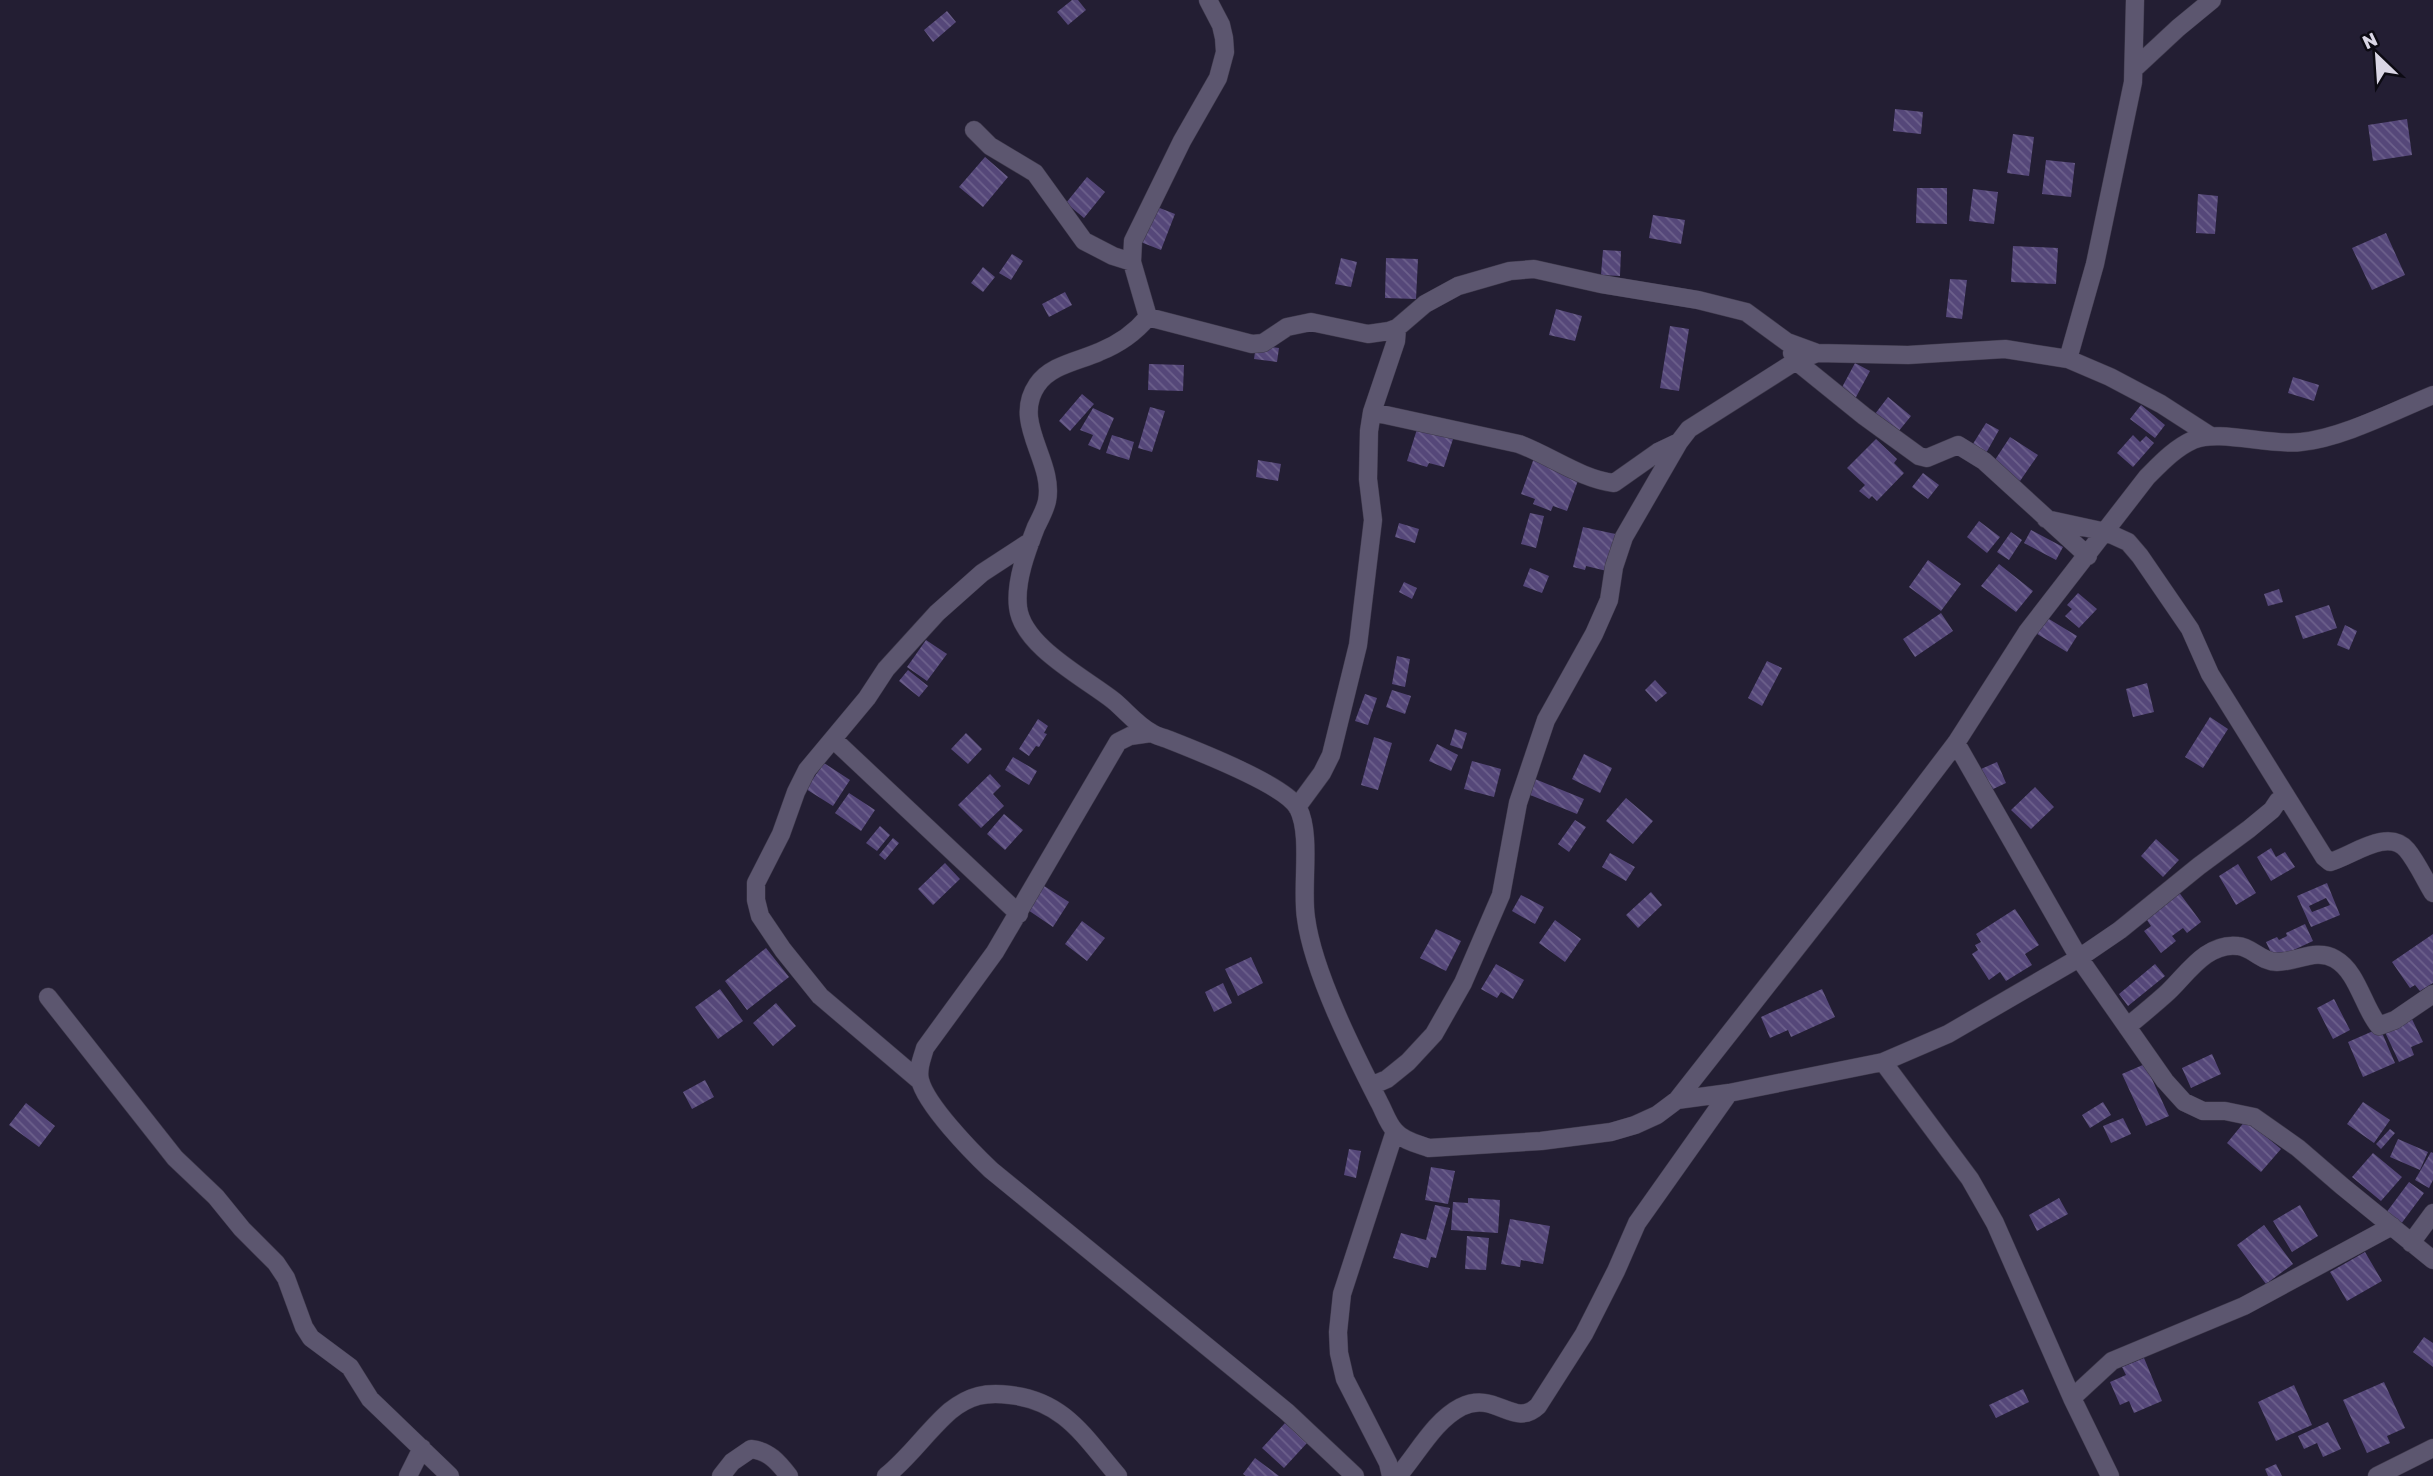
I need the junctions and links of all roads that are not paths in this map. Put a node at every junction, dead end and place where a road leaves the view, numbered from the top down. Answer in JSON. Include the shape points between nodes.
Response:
{"nodes":[{"id":1,"x":1208,"y":0,"type":"edge"},
{"id":2,"x":2135,"y":0,"type":"edge"},
{"id":3,"x":2212,"y":0,"type":"edge"},
{"id":4,"x":2135,"y":68,"type":"junction"},
{"id":5,"x":974,"y":130,"type":"dead end"},
{"id":6,"x":1132,"y":262,"type":"junction"},
{"id":7,"x":1148,"y":317,"type":"junction"},
{"id":8,"x":1397,"y":328,"type":"junction"},
{"id":9,"x":1378,"y":334,"type":"junction"},
{"id":10,"x":1787,"y":342,"type":"junction"},
{"id":11,"x":1817,"y":353,"type":"junction"},
{"id":12,"x":1390,"y":355,"type":"junction"},
{"id":13,"x":2068,"y":359,"type":"junction"},
{"id":14,"x":1796,"y":361,"type":"junction"},
{"id":15,"x":2433,"y":395,"type":"edge"},
{"id":16,"x":1372,"y":412,"type":"junction"},
{"id":17,"x":2208,"y":435,"type":"junction"},
{"id":18,"x":1679,"y":442,"type":"junction"},
{"id":19,"x":2046,"y":519,"type":"junction"},
{"id":20,"x":2106,"y":532,"type":"junction"},
{"id":21,"x":1031,"y":541,"type":"junction"},
{"id":22,"x":2088,"y":556,"type":"junction"},
{"id":23,"x":1113,"y":701,"type":"junction"},
{"id":24,"x":1151,"y":733,"type":"junction"},
{"id":25,"x":833,"y":739,"type":"junction"},
{"id":26,"x":1118,"y":742,"type":"junction"},
{"id":27,"x":1956,"y":743,"type":"junction"},
{"id":28,"x":2286,"y":797,"type":"junction"},
{"id":29,"x":1297,"y":807,"type":"junction"},
{"id":30,"x":2433,"y":893,"type":"edge"},
{"id":31,"x":1019,"y":914,"type":"junction"},
{"id":32,"x":2079,"y":958,"type":"junction"},
{"id":33,"x":2433,"y":994,"type":"edge"},
{"id":34,"x":48,"y":997,"type":"dead end"},
{"id":35,"x":2127,"y":1027,"type":"junction"},
{"id":36,"x":1883,"y":1062,"type":"junction"},
{"id":37,"x":920,"y":1080,"type":"junction"},
{"id":38,"x":1371,"y":1086,"type":"junction"},
{"id":39,"x":1729,"y":1093,"type":"junction"},
{"id":40,"x":1677,"y":1100,"type":"junction"},
{"id":41,"x":1395,"y":1131,"type":"junction"},
{"id":42,"x":2433,"y":1213,"type":"edge"},
{"id":43,"x":2392,"y":1226,"type":"junction"},
{"id":44,"x":2412,"y":1243,"type":"junction"},
{"id":45,"x":2433,"y":1260,"type":"edge"},
{"id":46,"x":2072,"y":1398,"type":"junction"},
{"id":47,"x":422,"y":1448,"type":"junction"},
{"id":48,"x":2433,"y":1448,"type":"edge"},
{"id":49,"x":408,"y":1476,"type":"edge"},
{"id":50,"x":450,"y":1476,"type":"edge"},
{"id":51,"x":720,"y":1476,"type":"edge"},
{"id":52,"x":789,"y":1476,"type":"edge"},
{"id":53,"x":886,"y":1476,"type":"edge"},
{"id":54,"x":1118,"y":1476,"type":"edge"},
{"id":55,"x":1355,"y":1476,"type":"edge"},
{"id":56,"x":1391,"y":1476,"type":"edge"},
{"id":57,"x":1398,"y":1476,"type":"edge"},
{"id":58,"x":2110,"y":1476,"type":"edge"},
{"id":59,"x":2377,"y":1476,"type":"edge"}],
"edges":[{"from":1,"to":6,"type":"street","via":[[1224,38],[1218,78],[1149,206],[1133,241]]},
{"from":2,"to":4,"type":"street"},
{"from":3,"to":4,"type":"street"},
{"from":4,"to":13,"type":"street","via":[[2095,264]]},
{"from":5,"to":6,"type":"street","via":[[990,146],[1035,173],[1084,241]]},
{"from":6,"to":7,"type":"street"},
{"from":7,"to":9,"type":"street","via":[[1252,344],[1263,343],[1287,327],[1311,322]]},
{"from":7,"to":21,"type":"street","via":[[1118,344],[1058,368],[1035,386],[1028,417],[1048,480],[1047,502]]},
{"from":8,"to":9,"type":"street"},
{"from":8,"to":10,"type":"street","via":[[1425,304],[1458,286],[1534,269],[1746,312]]},
{"from":8,"to":12,"type":"street"},
{"from":9,"to":12,"type":"street"},
{"from":10,"to":11,"type":"street"},
{"from":10,"to":14,"type":"street"},
{"from":11,"to":13,"type":"street","via":[[1908,355],[2005,349]]},
{"from":11,"to":14,"type":"street"},
{"from":12,"to":16,"type":"street"},
{"from":13,"to":17,"type":"street","via":[[2161,404]]},
{"from":14,"to":18,"type":"street","via":[[1689,429]]},
{"from":14,"to":19,"type":"street","via":[[1919,456],[1965,447]]},
{"from":15,"to":17,"type":"street","via":[[2299,443]]},
{"from":16,"to":18,"type":"street","via":[[1519,444],[1607,482],[1621,480]]},
{"from":16,"to":29,"type":"street","via":[[1367,458],[1372,546],[1358,645],[1331,755]]},
{"from":17,"to":20,"type":"street","via":[[2166,458]]},
{"from":18,"to":38,"type":"street","via":[[1624,537],[1609,600],[1546,720],[1518,803],[1501,895],[1463,983],[1434,1034],[1408,1062]]},
{"from":19,"to":20,"type":"street"},
{"from":19,"to":22,"type":"street"},
{"from":20,"to":22,"type":"street"},
{"from":20,"to":28,"type":"street","via":[[2128,542],[2170,597],[2210,674]]},
{"from":21,"to":23,"type":"street","via":[[1018,591],[1023,625],[1040,646]]},
{"from":21,"to":25,"type":"street","via":[[982,573],[937,613],[886,669]]},
{"from":22,"to":27,"type":"street","via":[[2027,632]]},
{"from":23,"to":24,"type":"street"},
{"from":23,"to":26,"type":"street","via":[[1120,728]]},
{"from":24,"to":26,"type":"street"},
{"from":24,"to":29,"type":"street","via":[[1269,784]]},
{"from":25,"to":31,"type":"street"},
{"from":25,"to":37,"type":"street","via":[[807,770],[756,883],[760,916],[820,996]]},
{"from":26,"to":31,"type":"street"},
{"from":27,"to":32,"type":"street"},
{"from":27,"to":40,"type":"street"},
{"from":28,"to":30,"type":"street","via":[[2330,862],[2387,840],[2398,842]]},
{"from":28,"to":32,"type":"street"},
{"from":29,"to":38,"type":"street","via":[[1303,825],[1309,931],[1322,976]]},
{"from":31,"to":37,"type":"street","via":[[925,1048]]},
{"from":32,"to":35,"type":"street"},
{"from":32,"to":36,"type":"street","via":[[1948,1034]]},
{"from":33,"to":35,"type":"street","via":[[2379,1026],[2336,959],[2316,953],[2267,961],[2239,945],[2202,957]]},
{"from":34,"to":47,"type":"street","via":[[175,1158],[276,1264],[311,1338],[350,1367],[370,1399]]},
{"from":35,"to":43,"type":"street","via":[[2184,1102],[2203,1111],[2254,1117]]},
{"from":36,"to":39,"type":"street"},
{"from":36,"to":46,"type":"street","via":[[1995,1223]]},
{"from":37,"to":55,"type":"street","via":[[959,1138],[991,1170],[1287,1412]]},
{"from":38,"to":41,"type":"street"},
{"from":39,"to":40,"type":"street"},
{"from":39,"to":57,"type":"street","via":[[1637,1223],[1584,1334],[1538,1406],[1520,1415],[1490,1402],[1462,1407],[1433,1432]]},
{"from":40,"to":41,"type":"street","via":[[1635,1125],[1581,1137],[1429,1148]]},
{"from":41,"to":56,"type":"street","via":[[1342,1294],[1338,1332],[1345,1379]]},
{"from":42,"to":44,"type":"street"},
{"from":43,"to":44,"type":"street"},
{"from":43,"to":46,"type":"street","via":[[2244,1306],[2112,1360]]},
{"from":44,"to":45,"type":"street"},
{"from":46,"to":58,"type":"street"},
{"from":47,"to":49,"type":"street"},
{"from":47,"to":50,"type":"street"},
{"from":48,"to":59,"type":"street"},
{"from":51,"to":52,"type":"street","via":[[751,1449],[769,1454]]},
{"from":53,"to":54,"type":"street","via":[[952,1410],[976,1394],[990,1392],[1044,1403],[1067,1417]]}]}
